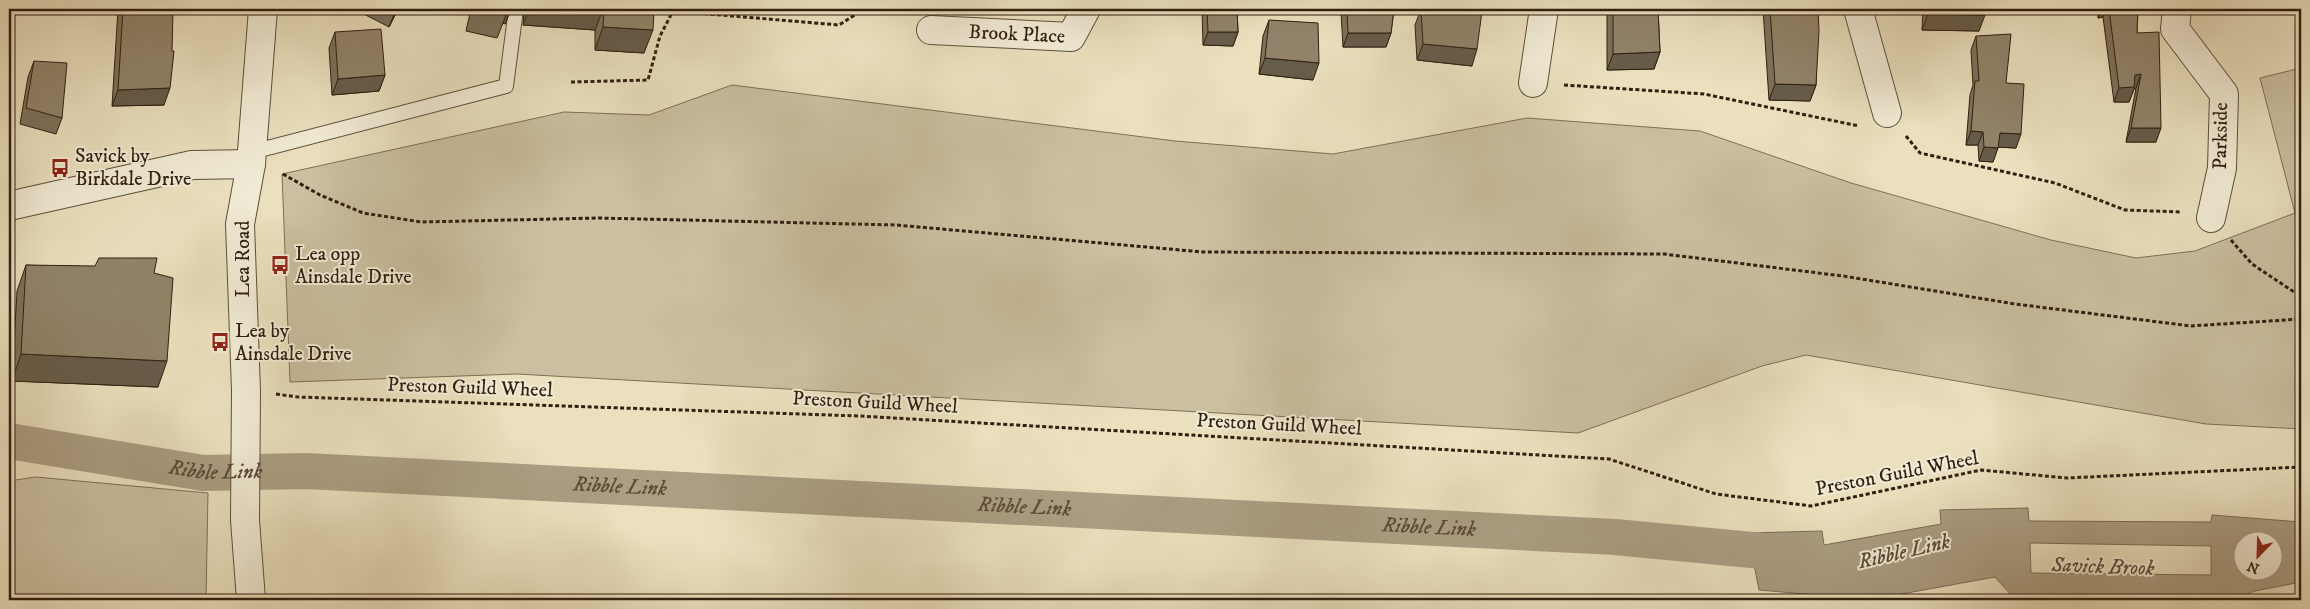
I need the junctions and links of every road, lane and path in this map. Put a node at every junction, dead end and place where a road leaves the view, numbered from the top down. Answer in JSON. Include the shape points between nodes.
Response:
{"nodes":[{"id":1,"x":263,"y":9,"type":"edge"},
{"id":2,"x":516,"y":9,"type":"edge"},
{"id":3,"x":864,"y":9,"type":"edge"},
{"id":4,"x":1086,"y":9,"type":"edge"},
{"id":5,"x":1544,"y":9,"type":"edge"},
{"id":6,"x":1858,"y":9,"type":"edge"},
{"id":7,"x":2177,"y":9,"type":"edge"},
{"id":8,"x":931,"y":30,"type":"dead end"},
{"id":9,"x":571,"y":82,"type":"dead end"},
{"id":10,"x":1533,"y":83,"type":"joint"},
{"id":11,"x":1888,"y":112,"type":"junction"},
{"id":12,"x":251,"y":158,"type":"junction"},
{"id":13,"x":9,"y":206,"type":"edge"},
{"id":14,"x":2212,"y":218,"type":"junction"},
{"id":15,"x":2301,"y":294,"type":"edge"},
{"id":16,"x":2301,"y":319,"type":"edge"},
{"id":17,"x":246,"y":391,"type":"junction"},
{"id":18,"x":2301,"y":467,"type":"edge"},
{"id":19,"x":251,"y":600,"type":"edge"}],
"edges":[{"from":1,"to":12,"type":"street","name":"Lea Road"},
{"from":2,"to":12,"type":"lane","via":[[506,86]]},
{"from":3,"to":9,"type":"path","via":[[840,25],[673,11],[660,36],[648,80]]},
{"from":4,"to":8,"type":"street","name":"Brook Place","via":[[1071,37]]},
{"from":5,"to":10,"type":"street"},
{"from":6,"to":11,"type":"street"},
{"from":7,"to":14,"type":"street","name":"Parkside","via":[[2175,29],[2224,94],[2222,168]]},
{"from":10,"to":11,"type":"path","via":[[1704,94],[1873,129]]},
{"from":11,"to":14,"type":"path","via":[[1920,153],[2055,183],[2125,210],[2183,212]]},
{"from":12,"to":13,"type":"street","via":[[192,165]]},
{"from":12,"to":16,"type":"path","via":[[320,196],[363,213],[421,222],[599,218],[896,225],[1203,252],[1664,254],[2191,326]]},
{"from":12,"to":17,"type":"street","name":"Lea Road","via":[[240,224]]},
{"from":14,"to":15,"type":"path","via":[[2252,264]]},
{"from":17,"to":18,"type":"path","name":"Preston Guild Wheel","via":[[298,397],[859,416],[1609,459],[1716,494],[1811,506],[1981,470],[2068,478]]},
{"from":17,"to":19,"type":"street","name":"Lea Road","via":[[245,520]]}]}
